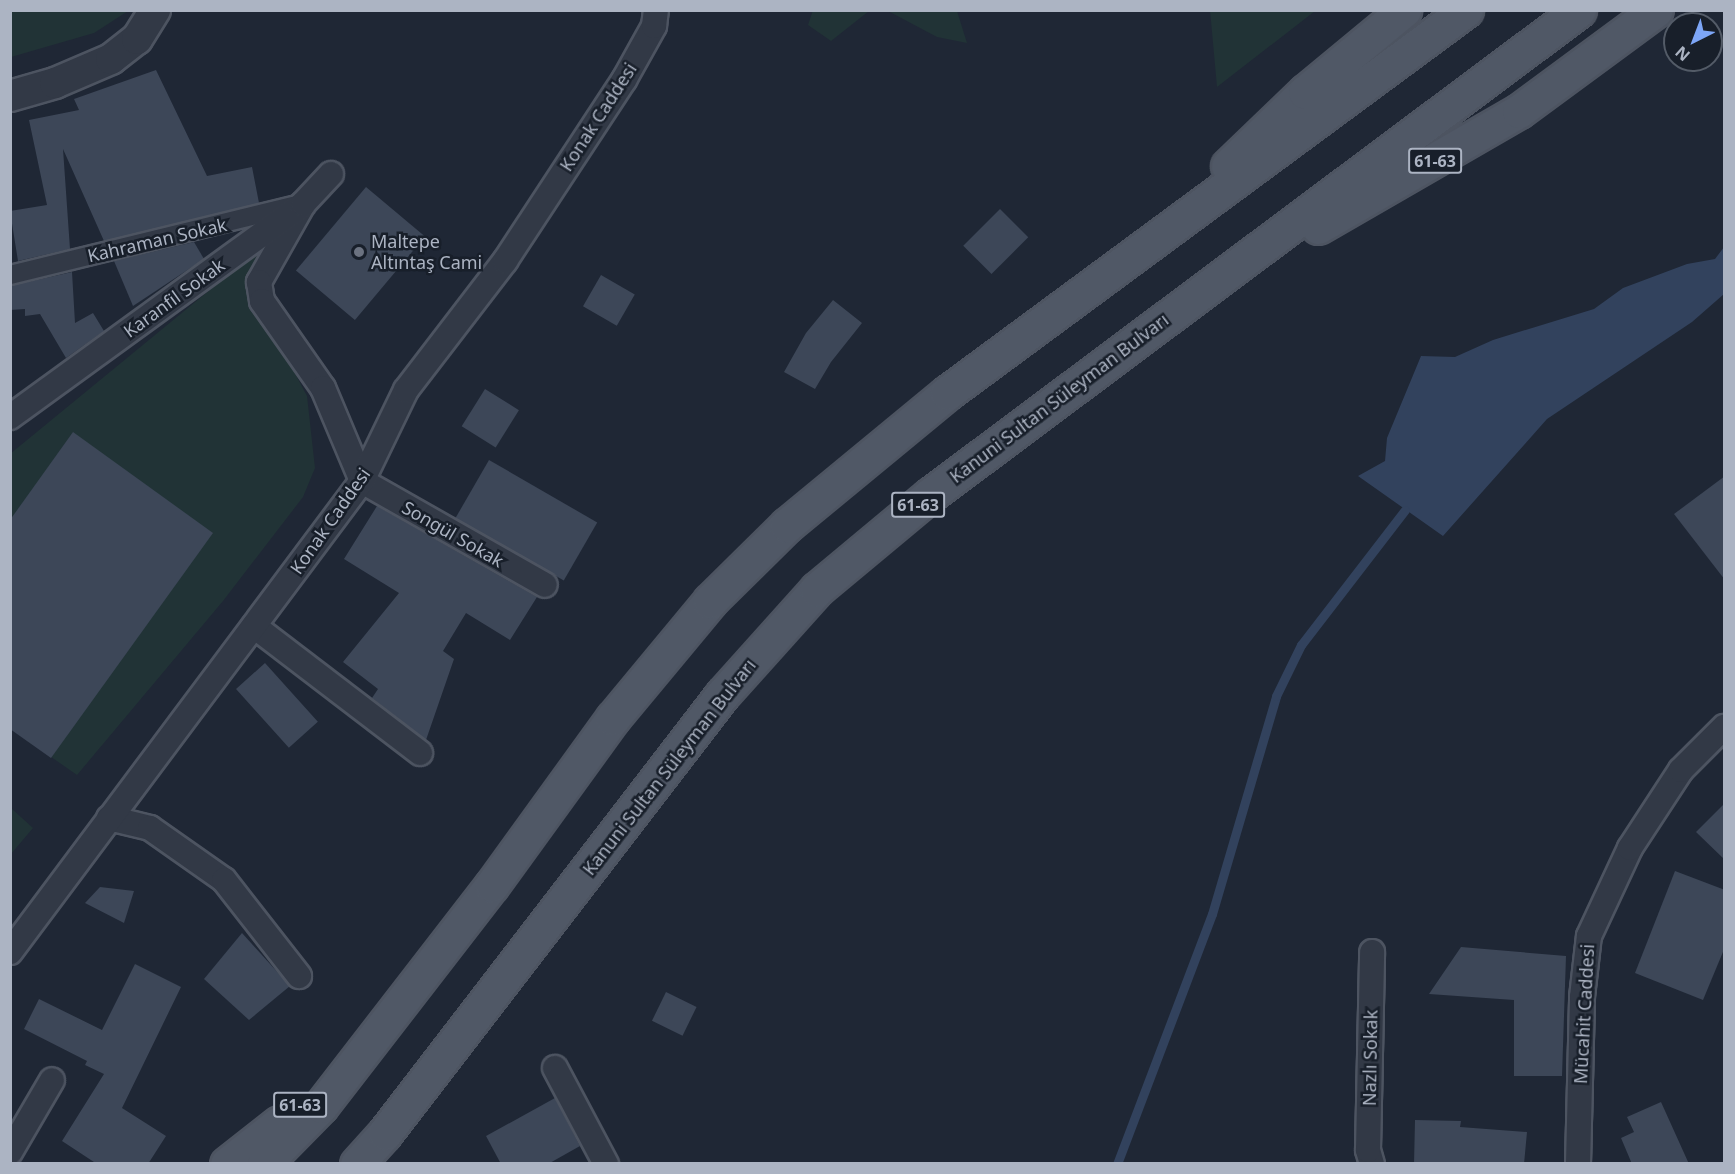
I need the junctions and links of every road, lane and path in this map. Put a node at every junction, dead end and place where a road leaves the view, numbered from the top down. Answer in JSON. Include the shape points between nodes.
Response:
{"nodes":[{"id":1,"x":155,"y":10,"type":"edge"},
{"id":2,"x":1404,"y":10,"type":"edge"},
{"id":3,"x":1466,"y":10,"type":"edge"},
{"id":4,"x":1579,"y":10,"type":"edge"},
{"id":5,"x":1656,"y":10,"type":"edge"},
{"id":6,"x":658,"y":16,"type":"edge"},
{"id":7,"x":10,"y":96,"type":"edge"},
{"id":8,"x":332,"y":174,"type":"dead end"},
{"id":9,"x":303,"y":204,"type":"junction"},
{"id":10,"x":1126,"y":262,"type":"junction"},
{"id":11,"x":10,"y":275,"type":"edge"},
{"id":12,"x":1202,"y":292,"type":"junction"},
{"id":13,"x":10,"y":417,"type":"edge"},
{"id":14,"x":362,"y":481,"type":"junction"},
{"id":15,"x":545,"y":585,"type":"dead end"},
{"id":16,"x":255,"y":626,"type":"junction"},
{"id":17,"x":1725,"y":727,"type":"edge"},
{"id":18,"x":420,"y":753,"type":"dead end"},
{"id":19,"x":109,"y":818,"type":"junction"},
{"id":20,"x":10,"y":952,"type":"edge"},
{"id":21,"x":1372,"y":952,"type":"dead end"},
{"id":22,"x":298,"y":976,"type":"dead end"},
{"id":23,"x":370,"y":1042,"type":"junction"},
{"id":24,"x":555,"y":1068,"type":"dead end"},
{"id":25,"x":52,"y":1080,"type":"dead end"},
{"id":26,"x":385,"y":1133,"type":"junction"},
{"id":27,"x":10,"y":1152,"type":"edge"},
{"id":28,"x":227,"y":1164,"type":"edge"},
{"id":29,"x":264,"y":1164,"type":"edge"},
{"id":30,"x":357,"y":1164,"type":"edge"},
{"id":31,"x":367,"y":1164,"type":"edge"},
{"id":32,"x":606,"y":1164,"type":"edge"},
{"id":33,"x":1372,"y":1164,"type":"edge"},
{"id":34,"x":1578,"y":1164,"type":"edge"}],
"edges":[{"from":1,"to":7,"type":"street","via":[[137,39],[111,59],[55,83]]},
{"from":2,"to":10,"type":"main road","number":"61-63","via":[[1305,92]]},
{"from":3,"to":10,"type":"main road","number":"61-63"},
{"from":4,"to":12,"type":"main road","name":"Kanuni Sultan Süleyman Bulvarı","number":"61-63"},
{"from":5,"to":12,"type":"main road","number":"61-63","via":[[1519,111]]},
{"from":6,"to":14,"type":"street","name":"Konak Caddesi","via":[[624,80],[505,261],[406,390]]},
{"from":8,"to":9,"type":"street","name":"Karanfil Sokak"},
{"from":9,"to":11,"type":"street","name":"Kahraman Sokak"},
{"from":9,"to":13,"type":"street","name":"Karanfil Sokak"},
{"from":9,"to":14,"type":"street","via":[[259,282],[262,301],[323,388]]},
{"from":10,"to":23,"type":"main road","number":"61-63","via":[[947,393],[787,525],[710,601],[613,718],[492,885]]},
{"from":12,"to":26,"type":"main road","name":"Kanuni Sultan Süleyman Bulvarı","number":"61-63","via":[[930,495],[817,589],[722,695]]},
{"from":14,"to":15,"type":"street","name":"Songül Sokak"},
{"from":14,"to":16,"type":"street","name":"Konak Caddesi"},
{"from":16,"to":18,"type":"street"},
{"from":16,"to":19,"type":"street","name":"Konak Caddesi"},
{"from":17,"to":34,"type":"street","name":"Mücahit Caddesi","via":[[1681,770],[1629,848],[1589,936],[1582,996]]},
{"from":19,"to":20,"type":"street","name":"Konak Caddesi"},
{"from":19,"to":22,"type":"street","via":[[150,828],[224,880]]},
{"from":21,"to":33,"type":"street","name":"Nazlı Sokak","via":[[1368,1150]]},
{"from":23,"to":28,"type":"main road","number":"61-63","via":[[286,1118]]},
{"from":23,"to":29,"type":"main road","number":"61-63","via":[[321,1106]]},
{"from":24,"to":32,"type":"street"},
{"from":25,"to":27,"type":"street"},
{"from":26,"to":30,"type":"main road","name":"Kanuni Sultan Süleyman Bulvarı","number":"61-63"},
{"from":26,"to":31,"type":"main road","number":"61-63"}]}
